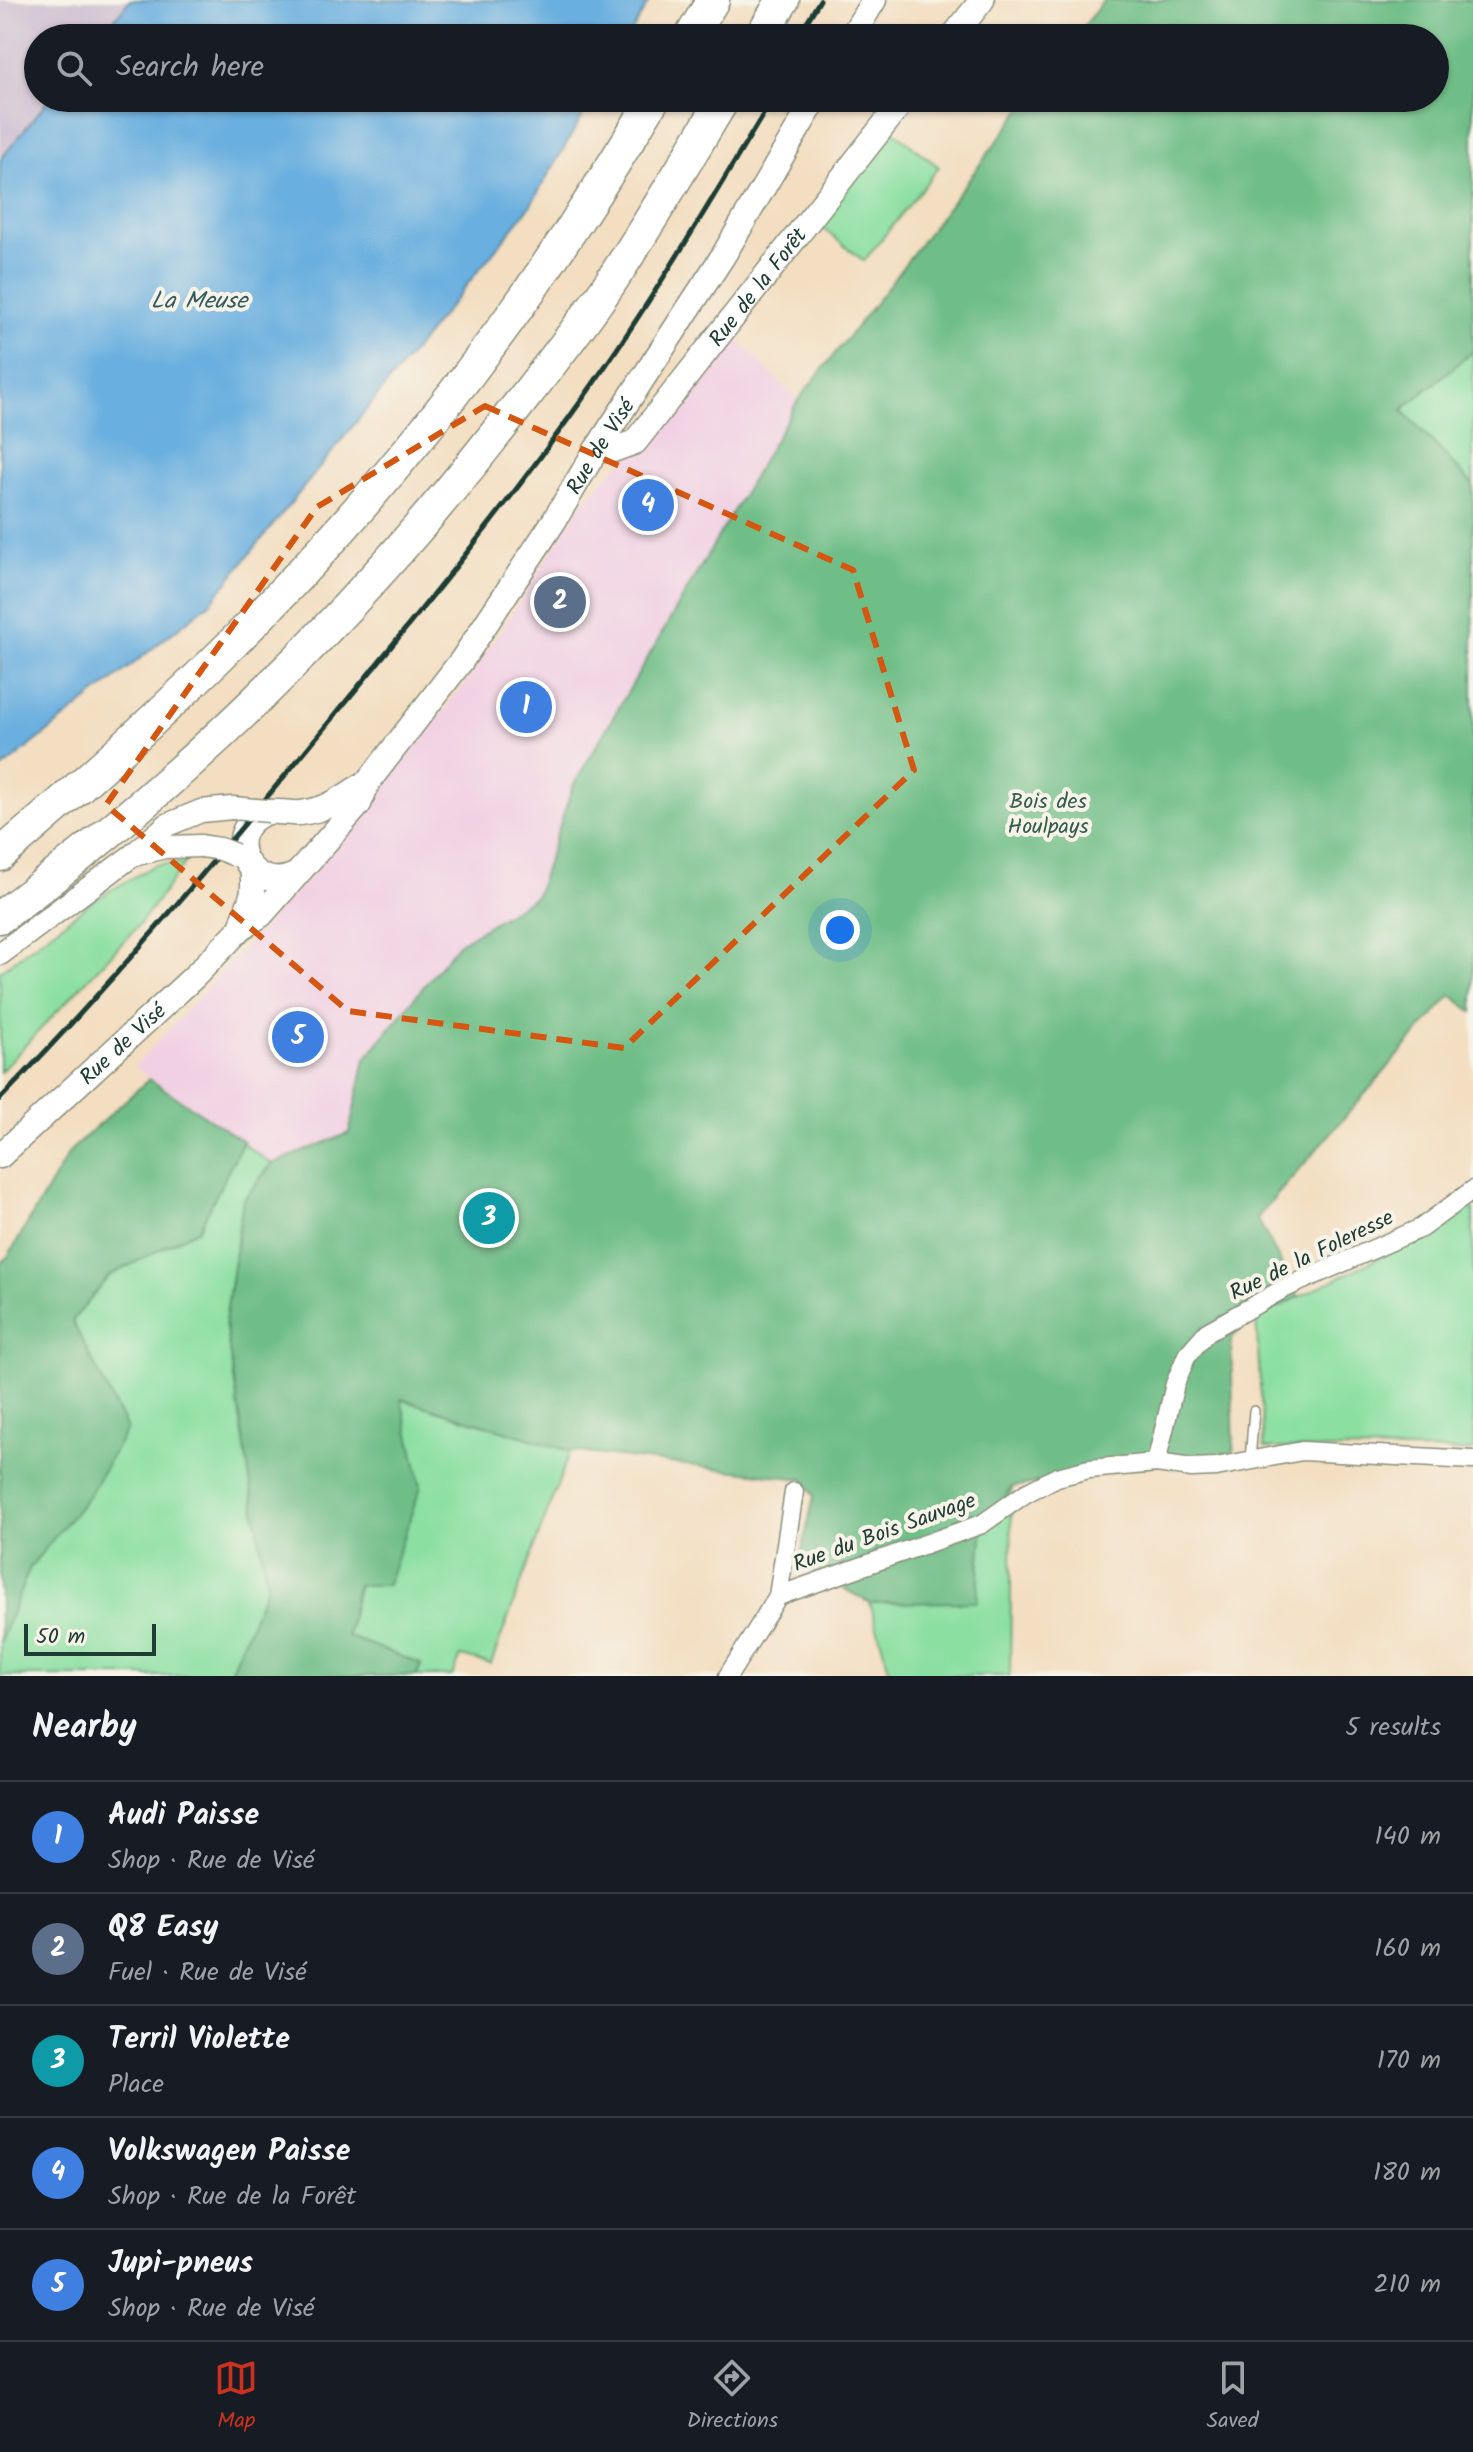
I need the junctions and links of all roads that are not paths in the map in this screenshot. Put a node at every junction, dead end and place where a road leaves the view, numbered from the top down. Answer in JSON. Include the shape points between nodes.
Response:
{"nodes":[{"id":1,"x":713,"y":0,"type":"edge"},
{"id":2,"x":783,"y":0,"type":"edge"},
{"id":3,"x":874,"y":0,"type":"edge"},
{"id":4,"x":982,"y":0,"type":"edge"},
{"id":5,"x":698,"y":24,"type":"edge"},
{"id":6,"x":768,"y":24,"type":"edge"},
{"id":7,"x":859,"y":24,"type":"edge"},
{"id":8,"x":963,"y":24,"type":"edge"},
{"id":9,"x":645,"y":112,"type":"edge"},
{"id":10,"x":715,"y":112,"type":"edge"},
{"id":11,"x":808,"y":112,"type":"edge"},
{"id":12,"x":894,"y":112,"type":"edge"},
{"id":13,"x":596,"y":450,"type":"junction"},
{"id":14,"x":368,"y":782,"type":"junction"},
{"id":15,"x":281,"y":812,"type":"junction"},
{"id":16,"x":0,"y":855,"type":"edge"},
{"id":17,"x":133,"y":855,"type":"junction"},
{"id":18,"x":244,"y":858,"type":"junction"},
{"id":19,"x":303,"y":867,"type":"junction"},
{"id":20,"x":0,"y":917,"type":"edge"},
{"id":21,"x":241,"y":928,"type":"junction"},
{"id":22,"x":0,"y":954,"type":"edge"},
{"id":23,"x":0,"y":1156,"type":"edge"},
{"id":24,"x":1473,"y":1190,"type":"edge"},
{"id":25,"x":1254,"y":1411,"type":"dead end"},
{"id":26,"x":1250,"y":1460,"type":"junction"},
{"id":27,"x":1473,"y":1460,"type":"edge"},
{"id":28,"x":1156,"y":1463,"type":"junction"},
{"id":29,"x":794,"y":1492,"type":"dead end"},
{"id":30,"x":778,"y":1596,"type":"junction"},
{"id":31,"x":728,"y":1676,"type":"edge"}],
"edges":[{"from":1,"to":5,"type":"highway"},
{"from":2,"to":6,"type":"highway"},
{"from":3,"to":7,"type":"main road"},
{"from":4,"to":8,"type":"main road"},
{"from":9,"to":16,"type":"highway","via":[[563,246],[341,529],[175,699]]},
{"from":10,"to":20,"type":"highway","via":[[609,285],[463,478],[386,568],[214,741]]},
{"from":11,"to":13,"type":"main road","name":"Rue de Visé","via":[[723,256]]},
{"from":12,"to":13,"type":"main road","name":"Rue de la Forêt","via":[[635,442]]},
{"from":13,"to":14,"type":"main road","name":"Rue de Visé","via":[[462,660]]},
{"from":14,"to":15,"type":"main road","name":"Rue de Visé","via":[[334,804]]},
{"from":14,"to":19,"type":"main road","name":"Rue de Visé","via":[[359,804]]},
{"from":15,"to":17,"type":"street","bridge":true,"via":[[201,811],[153,835]]},
{"from":15,"to":18,"type":"main road","name":"Rue de Visé","via":[[252,821],[245,832]]},
{"from":15,"to":19,"type":"main road","via":[[304,823],[311,834]]},
{"from":17,"to":18,"type":"street","bridge":true,"via":[[201,846]]},
{"from":17,"to":22,"type":"street"},
{"from":18,"to":19,"type":"main road","via":[[270,880],[283,880]]},
{"from":18,"to":21,"type":"main road","name":"Rue de Visé","via":[[253,892]]},
{"from":19,"to":21,"type":"main road","name":"Rue de Visé","via":[[261,915]]},
{"from":21,"to":23,"type":"main road","name":"Rue de Visé"},
{"from":24,"to":28,"type":"street","name":"Rue de la Foleresse","via":[[1421,1228],[1283,1289],[1207,1332],[1187,1355],[1175,1384]]},
{"from":25,"to":26,"type":"lane"},
{"from":26,"to":27,"type":"street","name":"Rue du Bois Sauvage","via":[[1302,1451]]},
{"from":26,"to":28,"type":"street","name":"Rue du Bois Sauvage","via":[[1192,1468]]},
{"from":28,"to":30,"type":"street","name":"Rue du Bois Sauvage","via":[[1057,1477],[982,1524]]},
{"from":29,"to":30,"type":"street"},
{"from":30,"to":31,"type":"street"}]}
